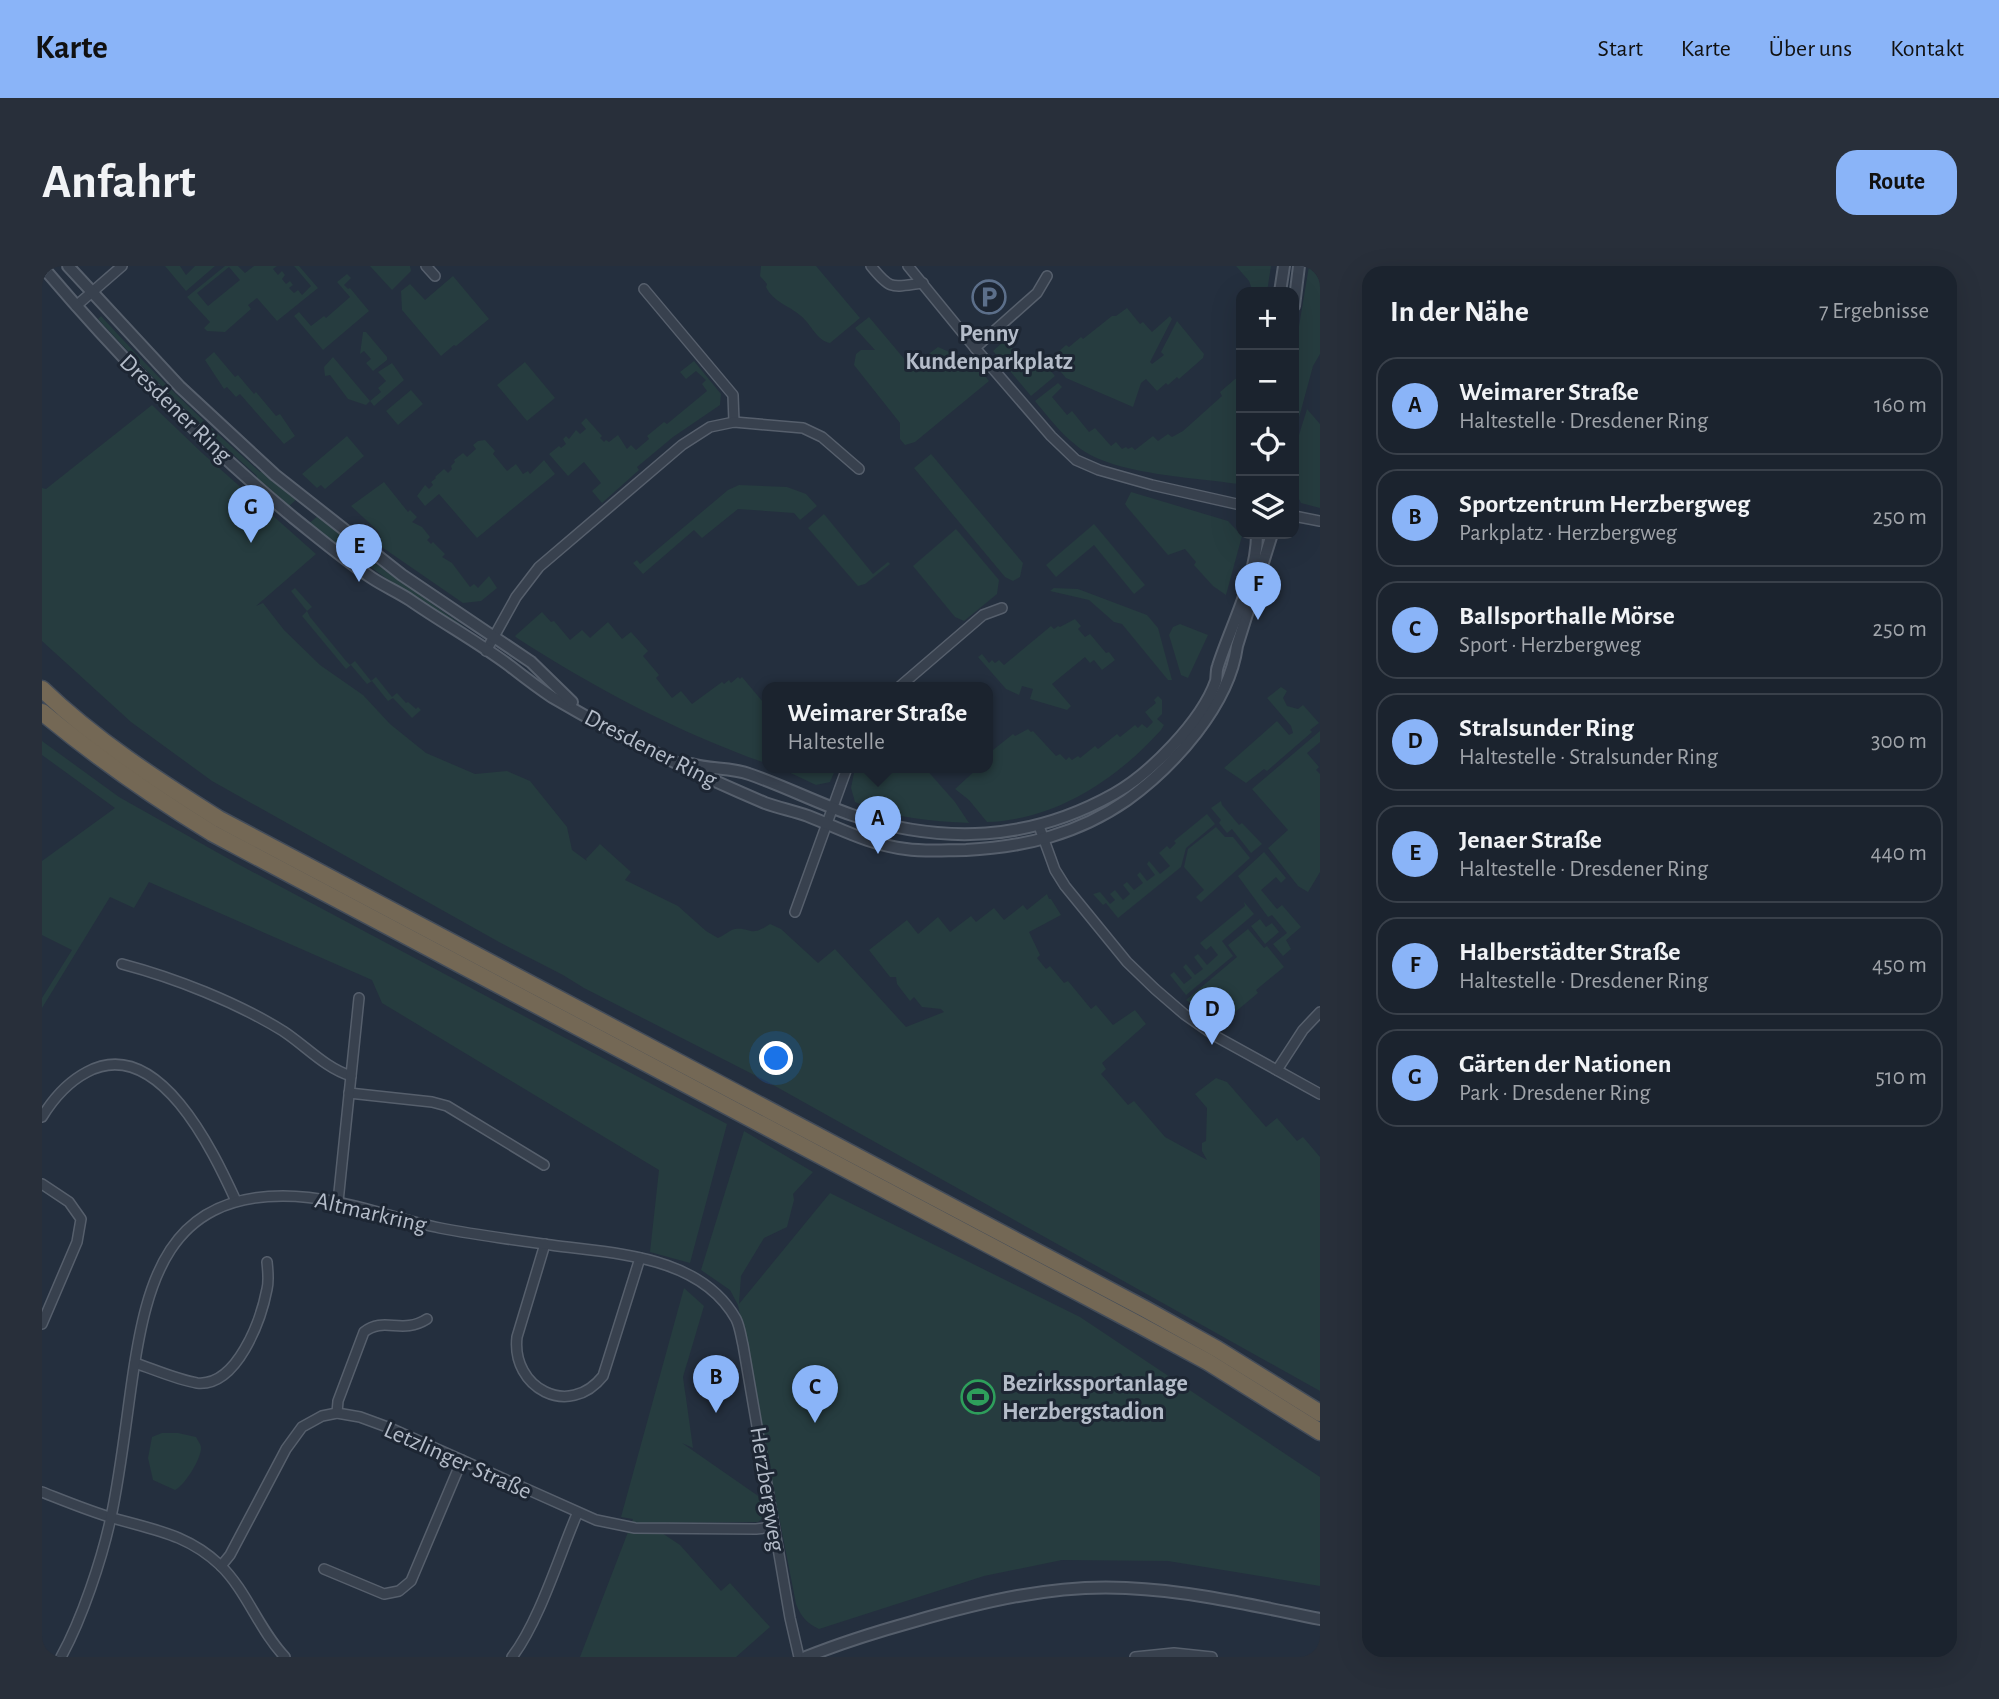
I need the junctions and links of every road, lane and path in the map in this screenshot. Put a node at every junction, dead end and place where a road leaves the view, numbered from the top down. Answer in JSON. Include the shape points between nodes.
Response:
{"nodes":[{"id":1,"x":42,"y":266,"type":"edge"},
{"id":2,"x":68,"y":266,"type":"edge"},
{"id":3,"x":122,"y":266,"type":"edge"},
{"id":4,"x":426,"y":266,"type":"edge"},
{"id":5,"x":871,"y":266,"type":"edge"},
{"id":6,"x":908,"y":266,"type":"edge"},
{"id":7,"x":1284,"y":266,"type":"edge"},
{"id":8,"x":1299,"y":266,"type":"edge"},
{"id":9,"x":435,"y":276,"type":"dead end"},
{"id":10,"x":1047,"y":276,"type":"dead end"},
{"id":11,"x":923,"y":283,"type":"junction"},
{"id":12,"x":1281,"y":287,"type":"edge"},
{"id":13,"x":1296,"y":287,"type":"edge"},
{"id":14,"x":644,"y":289,"type":"dead end"},
{"id":15,"x":91,"y":293,"type":"junction"},
{"id":16,"x":76,"y":306,"type":"junction"},
{"id":17,"x":975,"y":348,"type":"junction"},
{"id":18,"x":734,"y":422,"type":"junction"},
{"id":19,"x":859,"y":469,"type":"dead end"},
{"id":20,"x":1236,"y":504,"type":"edge"},
{"id":21,"x":1299,"y":517,"type":"edge"},
{"id":22,"x":1320,"y":521,"type":"edge"},
{"id":23,"x":1256,"y":539,"type":"edge"},
{"id":24,"x":1268,"y":539,"type":"edge"},
{"id":25,"x":1002,"y":608,"type":"dead end"},
{"id":26,"x":494,"y":637,"type":"junction"},
{"id":27,"x":486,"y":651,"type":"junction"},
{"id":28,"x":905,"y":682,"type":"edge"},
{"id":29,"x":42,"y":689,"type":"edge"},
{"id":30,"x":42,"y":712,"type":"edge"},
{"id":31,"x":845,"y":773,"type":"edge"},
{"id":32,"x":833,"y":808,"type":"junction"},
{"id":33,"x":827,"y":825,"type":"junction"},
{"id":34,"x":1039,"y":827,"type":"junction"},
{"id":35,"x":1044,"y":840,"type":"junction"},
{"id":36,"x":795,"y":912,"type":"dead end"},
{"id":37,"x":122,"y":964,"type":"dead end"},
{"id":38,"x":359,"y":998,"type":"dead end"},
{"id":39,"x":1320,"y":1012,"type":"edge"},
{"id":40,"x":1277,"y":1070,"type":"junction"},
{"id":41,"x":351,"y":1076,"type":"junction"},
{"id":42,"x":349,"y":1093,"type":"junction"},
{"id":43,"x":1320,"y":1094,"type":"edge"},
{"id":44,"x":732,"y":1100,"type":"junction"},
{"id":45,"x":42,"y":1117,"type":"edge"},
{"id":46,"x":544,"y":1165,"type":"dead end"},
{"id":47,"x":42,"y":1184,"type":"edge"},
{"id":48,"x":236,"y":1201,"type":"junction"},
{"id":49,"x":338,"y":1202,"type":"junction"},
{"id":50,"x":545,"y":1244,"type":"junction"},
{"id":51,"x":640,"y":1258,"type":"junction"},
{"id":52,"x":267,"y":1262,"type":"dead end"},
{"id":53,"x":427,"y":1319,"type":"dead end"},
{"id":54,"x":737,"y":1321,"type":"joint"},
{"id":55,"x":42,"y":1324,"type":"edge"},
{"id":56,"x":135,"y":1363,"type":"junction"},
{"id":57,"x":1320,"y":1412,"type":"edge"},
{"id":58,"x":337,"y":1413,"type":"junction"},
{"id":59,"x":1320,"y":1432,"type":"edge"},
{"id":60,"x":461,"y":1460,"type":"junction"},
{"id":61,"x":42,"y":1492,"type":"edge"},
{"id":62,"x":577,"y":1514,"type":"junction"},
{"id":63,"x":111,"y":1518,"type":"junction"},
{"id":64,"x":774,"y":1527,"type":"junction"},
{"id":65,"x":221,"y":1566,"type":"junction"},
{"id":66,"x":324,"y":1569,"type":"dead end"},
{"id":67,"x":1320,"y":1619,"type":"edge"},
{"id":68,"x":281,"y":1656,"type":"edge"},
{"id":69,"x":61,"y":1657,"type":"edge"},
{"id":70,"x":512,"y":1657,"type":"edge"},
{"id":71,"x":799,"y":1657,"type":"edge"},
{"id":72,"x":806,"y":1657,"type":"edge"},
{"id":73,"x":1135,"y":1657,"type":"edge"},
{"id":74,"x":1212,"y":1657,"type":"edge"}],
"edges":[{"from":1,"to":16,"type":"street","name":"Dresdener Ring"},
{"from":2,"to":15,"type":"street","name":"Dresdener Ring"},
{"from":3,"to":15,"type":"street"},
{"from":4,"to":9,"type":"street"},
{"from":5,"to":11,"type":"street","via":[[892,286]]},
{"from":6,"to":11,"type":"street"},
{"from":7,"to":12,"type":"street"},
{"from":8,"to":13,"type":"street"},
{"from":10,"to":17,"type":"street","via":[[1037,293]]},
{"from":11,"to":17,"type":"street"},
{"from":14,"to":18,"type":"street","via":[[733,395]]},
{"from":15,"to":16,"type":"street"},
{"from":15,"to":26,"type":"street","name":"Dresdener Ring","via":[[180,387],[275,475],[372,553]]},
{"from":16,"to":27,"type":"street","name":"Dresdener Ring","via":[[181,416],[295,518],[369,576]]},
{"from":17,"to":20,"type":"street","via":[[1076,460],[1152,485]]},
{"from":18,"to":19,"type":"street","via":[[803,428],[822,437]]},
{"from":18,"to":26,"type":"street","via":[[697,435],[539,567]]},
{"from":21,"to":22,"type":"street"},
{"from":23,"to":34,"type":"street","name":"Dresdener Ring","via":[[1216,681],[1194,722],[1145,773],[1121,790]]},
{"from":24,"to":35,"type":"street","name":"Dresdener Ring","via":[[1235,662],[1200,729],[1153,779],[1124,802]]},
{"from":25,"to":28,"type":"street","via":[[983,615]]},
{"from":26,"to":27,"type":"street"},
{"from":26,"to":32,"type":"street","name":"Dresdener Ring","via":[[531,662],[572,702],[644,741],[690,764],[743,772]]},
{"from":27,"to":33,"type":"street","name":"Dresdener Ring","via":[[550,695],[623,735],[720,783]]},
{"from":29,"to":44,"type":"highway","via":[[149,775],[219,819]]},
{"from":30,"to":44,"type":"highway","via":[[141,789],[212,833]]},
{"from":31,"to":32,"type":"street"},
{"from":32,"to":33,"type":"street"},
{"from":32,"to":34,"type":"street","name":"Dresdener Ring","via":[[942,834]]},
{"from":33,"to":35,"type":"street","name":"Dresdener Ring","via":[[882,844],[925,851],[1000,848]]},
{"from":33,"to":36,"type":"street"},
{"from":34,"to":35,"type":"street"},
{"from":35,"to":40,"type":"street","via":[[1065,886],[1155,989],[1201,1026]]},
{"from":37,"to":41,"type":"street","via":[[248,1013],[282,1031],[331,1068]]},
{"from":38,"to":41,"type":"street"},
{"from":39,"to":40,"type":"street"},
{"from":40,"to":43,"type":"street"},
{"from":41,"to":42,"type":"street"},
{"from":42,"to":46,"type":"street","via":[[447,1106]]},
{"from":42,"to":49,"type":"street"},
{"from":44,"to":57,"type":"highway","via":[[762,1107],[1145,1309]]},
{"from":44,"to":59,"type":"highway","via":[[760,1124],[1150,1330]]},
{"from":45,"to":48,"type":"street","via":[[58,1094],[80,1075],[106,1064],[134,1067],[175,1099],[217,1161]]},
{"from":47,"to":55,"type":"street","via":[[69,1202],[81,1219],[77,1242]]},
{"from":48,"to":49,"type":"street","name":"Altmarkring","via":[[283,1196]]},
{"from":48,"to":56,"type":"street","name":"Altmarkring","via":[[197,1222],[164,1258],[145,1308]]},
{"from":49,"to":50,"type":"street","name":"Altmarkring","via":[[439,1228]]},
{"from":50,"to":51,"type":"street","name":"Altmarkring"},
{"from":50,"to":51,"type":"street","via":[[515,1350],[528,1380],[557,1395],[580,1395],[603,1376]]},
{"from":51,"to":54,"type":"street","name":"Altmarkring","via":[[694,1276],[719,1296]]},
{"from":52,"to":56,"type":"street","via":[[268,1287],[246,1350],[219,1378],[198,1382]]},
{"from":53,"to":58,"type":"street","via":[[416,1326],[378,1324],[364,1332]]},
{"from":54,"to":64,"type":"street","name":"Herzbergweg"},
{"from":56,"to":63,"type":"street","name":"Altmarkring"},
{"from":58,"to":60,"type":"street","name":"Letzlinger Straße","via":[[374,1422]]},
{"from":58,"to":65,"type":"street","via":[[312,1420],[295,1436]]},
{"from":60,"to":62,"type":"street","name":"Letzlinger Straße"},
{"from":60,"to":66,"type":"street","via":[[411,1581],[399,1591],[384,1594]]},
{"from":61,"to":63,"type":"street"},
{"from":62,"to":64,"type":"street","name":"Letzlinger Straße","via":[[635,1528]]},
{"from":62,"to":70,"type":"street","via":[[530,1627]]},
{"from":63,"to":65,"type":"street","via":[[168,1532]]},
{"from":63,"to":69,"type":"street","name":"Altmarkring"},
{"from":64,"to":71,"type":"street","name":"Herzbergweg"},
{"from":65,"to":68,"type":"street"},
{"from":67,"to":72,"type":"street","via":[[1205,1595],[1088,1588],[960,1608]]},
{"from":73,"to":74,"type":"street","via":[[1174,1653]]}]}
